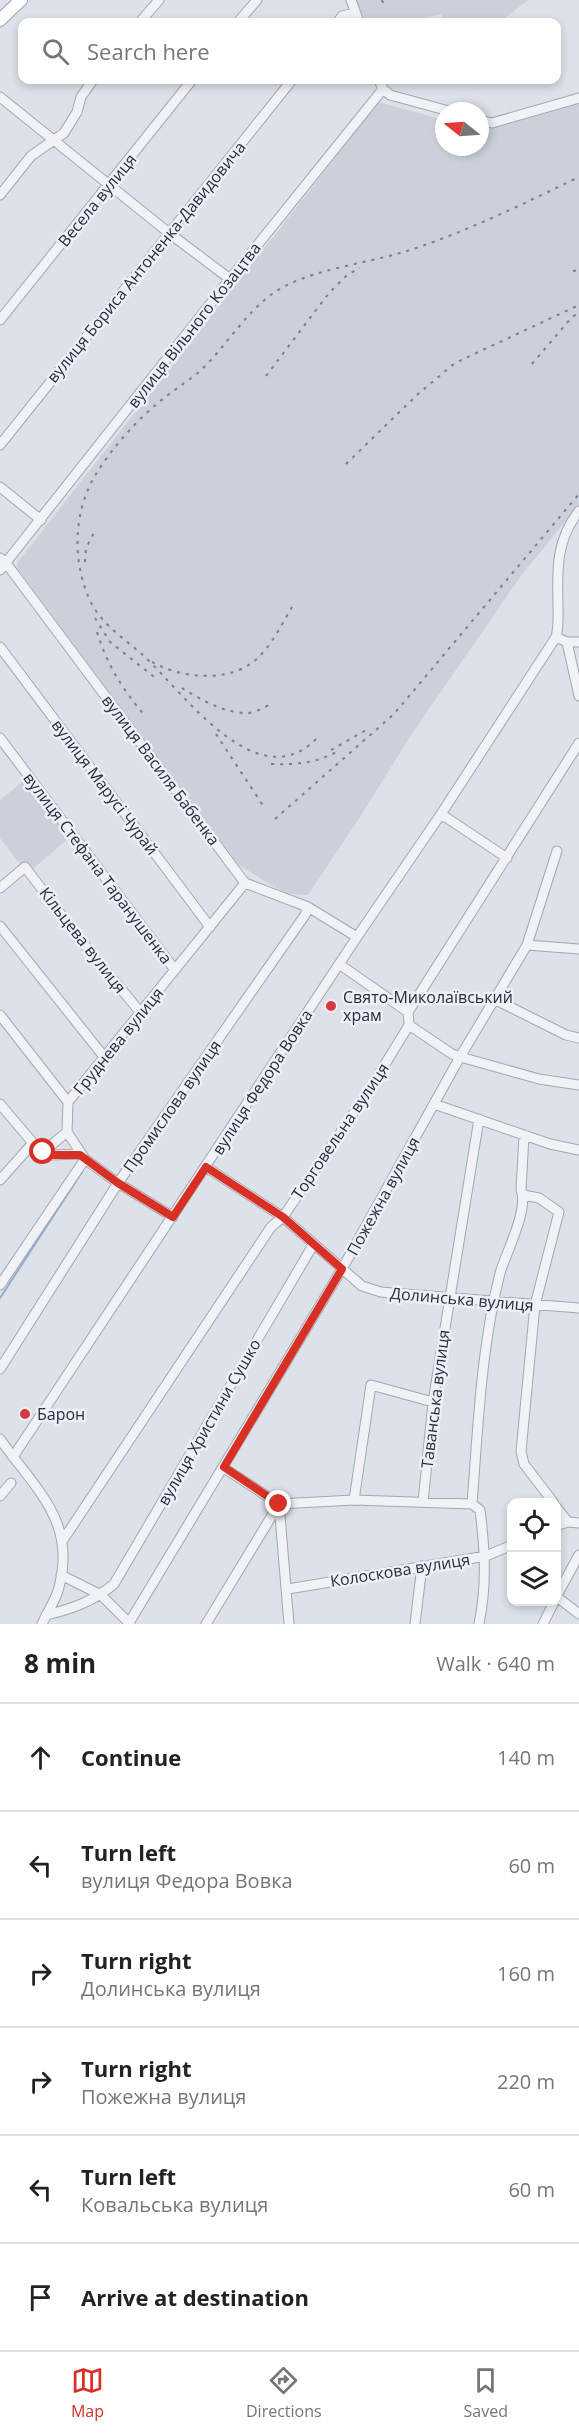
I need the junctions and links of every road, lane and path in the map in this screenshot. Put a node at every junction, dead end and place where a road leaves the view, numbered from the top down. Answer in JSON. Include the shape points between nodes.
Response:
{"nodes":[{"id":1,"x":21,"y":0,"type":"edge"},
{"id":2,"x":159,"y":0,"type":"edge"},
{"id":3,"x":257,"y":0,"type":"edge"},
{"id":4,"x":351,"y":0,"type":"edge"},
{"id":5,"x":143,"y":18,"type":"edge"},
{"id":6,"x":241,"y":18,"type":"edge"},
{"id":7,"x":341,"y":18,"type":"edge"},
{"id":8,"x":357,"y":18,"type":"edge"},
{"id":9,"x":0,"y":20,"type":"edge"},
{"id":10,"x":90,"y":84,"type":"edge"},
{"id":11,"x":189,"y":84,"type":"edge"},
{"id":12,"x":289,"y":84,"type":"edge"},
{"id":13,"x":381,"y":84,"type":"edge"},
{"id":14,"x":383,"y":89,"type":"junction"},
{"id":15,"x":0,"y":97,"type":"edge"},
{"id":16,"x":579,"y":98,"type":"edge"},
{"id":17,"x":435,"y":107,"type":"edge"},
{"id":18,"x":489,"y":122,"type":"edge"},
{"id":19,"x":53,"y":139,"type":"junction"},
{"id":20,"x":110,"y":184,"type":"junction"},
{"id":21,"x":0,"y":195,"type":"edge"},
{"id":22,"x":169,"y":233,"type":"junction"},
{"id":23,"x":230,"y":279,"type":"junction"},
{"id":24,"x":0,"y":320,"type":"edge"},
{"id":25,"x":0,"y":445,"type":"edge"},
{"id":26,"x":0,"y":487,"type":"edge"},
{"id":27,"x":579,"y":511,"type":"edge"},
{"id":28,"x":41,"y":520,"type":"junction"},
{"id":29,"x":2,"y":564,"type":"edge"},
{"id":30,"x":556,"y":637,"type":"junction"},
{"id":31,"x":567,"y":642,"type":"junction"},
{"id":32,"x":579,"y":642,"type":"edge"},
{"id":33,"x":0,"y":647,"type":"edge"},
{"id":34,"x":579,"y":696,"type":"edge"},
{"id":35,"x":0,"y":738,"type":"edge"},
{"id":36,"x":579,"y":743,"type":"edge"},
{"id":37,"x":441,"y":814,"type":"junction"},
{"id":38,"x":557,"y":851,"type":"dead end"},
{"id":39,"x":507,"y":858,"type":"junction"},
{"id":40,"x":245,"y":883,"type":"junction"},
{"id":41,"x":0,"y":888,"type":"edge"},
{"id":42,"x":308,"y":907,"type":"junction"},
{"id":43,"x":0,"y":926,"type":"edge"},
{"id":44,"x":210,"y":927,"type":"junction"},
{"id":45,"x":357,"y":937,"type":"junction"},
{"id":46,"x":527,"y":945,"type":"junction"},
{"id":47,"x":579,"y":949,"type":"edge"},
{"id":48,"x":339,"y":964,"type":"junction"},
{"id":49,"x":175,"y":970,"type":"junction"},
{"id":50,"x":494,"y":999,"type":"junction"},
{"id":51,"x":408,"y":1012,"type":"junction"},
{"id":52,"x":141,"y":1013,"type":"junction"},
{"id":53,"x":0,"y":1016,"type":"edge"},
{"id":54,"x":409,"y":1024,"type":"junction"},
{"id":55,"x":579,"y":1038,"type":"edge"},
{"id":56,"x":460,"y":1057,"type":"junction"},
{"id":57,"x":105,"y":1058,"type":"junction"},
{"id":58,"x":579,"y":1085,"type":"edge"},
{"id":59,"x":68,"y":1102,"type":"junction"},
{"id":60,"x":0,"y":1104,"type":"edge"},
{"id":61,"x":434,"y":1104,"type":"junction"},
{"id":62,"x":479,"y":1119,"type":"junction"},
{"id":63,"x":67,"y":1132,"type":"junction"},
{"id":64,"x":524,"y":1135,"type":"junction"},
{"id":65,"x":33,"y":1143,"type":"junction"},
{"id":66,"x":579,"y":1150,"type":"edge"},
{"id":67,"x":43,"y":1152,"type":"junction"},
{"id":68,"x":82,"y":1156,"type":"junction"},
{"id":69,"x":206,"y":1167,"type":"junction"},
{"id":70,"x":0,"y":1180,"type":"edge"},
{"id":71,"x":118,"y":1183,"type":"junction"},
{"id":72,"x":523,"y":1195,"type":"junction"},
{"id":73,"x":173,"y":1217,"type":"junction"},
{"id":74,"x":283,"y":1217,"type":"junction"},
{"id":75,"x":313,"y":1245,"type":"junction"},
{"id":76,"x":342,"y":1269,"type":"junction"},
{"id":77,"x":0,"y":1285,"type":"edge"},
{"id":78,"x":449,"y":1298,"type":"junction"},
{"id":79,"x":493,"y":1302,"type":"junction"},
{"id":80,"x":535,"y":1305,"type":"junction"},
{"id":81,"x":579,"y":1308,"type":"edge"},
{"id":82,"x":0,"y":1369,"type":"edge"},
{"id":83,"x":433,"y":1402,"type":"junction"},
{"id":84,"x":0,"y":1439,"type":"edge"},
{"id":85,"x":13,"y":1457,"type":"junction"},
{"id":86,"x":224,"y":1467,"type":"junction"},
{"id":87,"x":10,"y":1484,"type":"dead end"},
{"id":88,"x":0,"y":1496,"type":"edge"},
{"id":89,"x":549,"y":1498,"type":"edge"},
{"id":90,"x":354,"y":1500,"type":"junction"},
{"id":91,"x":423,"y":1502,"type":"junction"},
{"id":92,"x":279,"y":1504,"type":"junction"},
{"id":93,"x":472,"y":1504,"type":"junction"},
{"id":94,"x":561,"y":1513,"type":"edge"},
{"id":95,"x":568,"y":1522,"type":"junction"},
{"id":96,"x":579,"y":1523,"type":"edge"},
{"id":97,"x":561,"y":1524,"type":"edge"},
{"id":98,"x":63,"y":1540,"type":"junction"},
{"id":99,"x":507,"y":1547,"type":"edge"},
{"id":100,"x":579,"y":1555,"type":"edge"},
{"id":101,"x":486,"y":1556,"type":"junction"},
{"id":102,"x":422,"y":1566,"type":"junction"},
{"id":103,"x":61,"y":1575,"type":"junction"},
{"id":104,"x":288,"y":1589,"type":"junction"},
{"id":105,"x":561,"y":1589,"type":"edge"},
{"id":106,"x":101,"y":1595,"type":"junction"},
{"id":107,"x":561,"y":1600,"type":"edge"},
{"id":108,"x":552,"y":1606,"type":"edge"},
{"id":109,"x":579,"y":1614,"type":"edge"},
{"id":110,"x":44,"y":1620,"type":"edge"},
{"id":111,"x":130,"y":1624,"type":"edge"},
{"id":112,"x":206,"y":1624,"type":"edge"},
{"id":113,"x":289,"y":1624,"type":"edge"},
{"id":114,"x":415,"y":1624,"type":"edge"},
{"id":115,"x":479,"y":1624,"type":"edge"},
{"id":116,"x":543,"y":1624,"type":"edge"}],
"edges":[{"from":1,"to":9,"type":"main road"},
{"from":2,"to":5,"type":"street"},
{"from":3,"to":6,"type":"street"},
{"from":4,"to":8,"type":"street"},
{"from":7,"to":8,"type":"street"},
{"from":10,"to":19,"type":"street","via":[[64,133]]},
{"from":11,"to":20,"type":"street","name":"Весела вулиця"},
{"from":12,"to":22,"type":"street","name":"вулиця Бориса Антоненка-Давидовича"},
{"from":13,"to":14,"type":"street"},
{"from":14,"to":17,"type":"street","via":[[390,95]]},
{"from":14,"to":23,"type":"street","name":"вулиця Вільного Козацтва"},
{"from":15,"to":19,"type":"street"},
{"from":16,"to":18,"type":"street"},
{"from":19,"to":20,"type":"street"},
{"from":19,"to":21,"type":"street","via":[[31,156]]},
{"from":20,"to":22,"type":"street"},
{"from":20,"to":24,"type":"street","name":"Весела вулиця"},
{"from":22,"to":23,"type":"street"},
{"from":22,"to":25,"type":"street","name":"вулиця Бориса Антоненка-Давидовича"},
{"from":23,"to":28,"type":"street","name":"вулиця Вільного Козацтва"},
{"from":26,"to":28,"type":"street"},
{"from":27,"to":30,"type":"street","via":[[562,541],[556,565]]},
{"from":28,"to":29,"type":"street","name":"вулиця Вільного Козацтва"},
{"from":29,"to":40,"type":"street","name":"вулиця Василя Бабенка"},
{"from":30,"to":31,"type":"street"},
{"from":30,"to":37,"type":"street","name":"вулиця Федора Вовка"},
{"from":31,"to":32,"type":"street"},
{"from":31,"to":34,"type":"street"},
{"from":33,"to":44,"type":"street","name":"вулиця Марусі Чурай"},
{"from":35,"to":49,"type":"street","name":"вулиця Стефана Таранушенка"},
{"from":36,"to":39,"type":"street"},
{"from":37,"to":39,"type":"street"},
{"from":37,"to":45,"type":"street","name":"вулиця Федора Вовка"},
{"from":38,"to":46,"type":"street","name":"Пожежна вулиця"},
{"from":39,"to":51,"type":"street"},
{"from":40,"to":42,"type":"street"},
{"from":40,"to":44,"type":"street","name":"Груднева вулиця"},
{"from":41,"to":52,"type":"street","name":"Кільцева вулиця","via":[[26,867]]},
{"from":42,"to":45,"type":"street"},
{"from":42,"to":71,"type":"street","name":"Промислова вулиця"},
{"from":43,"to":57,"type":"street"},
{"from":44,"to":49,"type":"street","name":"Груднева вулиця"},
{"from":45,"to":48,"type":"street","name":"вулиця Федора Вовка"},
{"from":46,"to":47,"type":"street"},
{"from":46,"to":50,"type":"street","name":"Пожежна вулиця"},
{"from":48,"to":51,"type":"street"},
{"from":48,"to":69,"type":"street","name":"вулиця Федора Вовка"},
{"from":49,"to":52,"type":"street","name":"Груднева вулиця"},
{"from":50,"to":55,"type":"street"},
{"from":50,"to":56,"type":"street","name":"Пожежна вулиця"},
{"from":51,"to":54,"type":"street"},
{"from":52,"to":57,"type":"street","name":"Груднева вулиця"},
{"from":53,"to":59,"type":"street"},
{"from":54,"to":56,"type":"street"},
{"from":54,"to":74,"type":"street","name":"Торговельна вулиця"},
{"from":56,"to":58,"type":"street","via":[[539,1079]]},
{"from":56,"to":61,"type":"street","name":"Пожежна вулиця"},
{"from":57,"to":59,"type":"street","name":"Груднева вулиця"},
{"from":59,"to":63,"type":"street","name":"Груднева вулиця"},
{"from":60,"to":65,"type":"street"},
{"from":61,"to":62,"type":"street"},
{"from":61,"to":76,"type":"street","name":"Пожежна вулиця"},
{"from":62,"to":64,"type":"street"},
{"from":62,"to":78,"type":"street","name":"Таванська вулиця"},
{"from":63,"to":67,"type":"street"},
{"from":63,"to":68,"type":"street"},
{"from":64,"to":66,"type":"street"},
{"from":64,"to":72,"type":"street"},
{"from":65,"to":67,"type":"street"},
{"from":65,"to":70,"type":"street"},
{"from":67,"to":68,"type":"street"},
{"from":68,"to":71,"type":"street"},
{"from":68,"to":77,"type":"street"},
{"from":69,"to":73,"type":"street","name":"вулиця Федора Вовка"},
{"from":69,"to":74,"type":"street","name":"Долинська вулиця"},
{"from":71,"to":73,"type":"street"},
{"from":71,"to":82,"type":"street","name":"Промислова вулиця"},
{"from":72,"to":79,"type":"street"},
{"from":72,"to":80,"type":"street","via":[[539,1198],[559,1212]]},
{"from":73,"to":85,"type":"street","name":"вулиця Федора Вовка"},
{"from":74,"to":75,"type":"street","name":"Долинська вулиця"},
{"from":74,"to":98,"type":"street","name":"Торговельна вулиця","via":[[271,1227]]},
{"from":75,"to":76,"type":"street","name":"Долинська вулиця"},
{"from":75,"to":106,"type":"street","name":"вулиця Христини Сушко","via":[[114,1584]]},
{"from":76,"to":78,"type":"street","name":"Долинська вулиця","via":[[362,1286],[381,1292]]},
{"from":76,"to":86,"type":"street","name":"Пожежна вулиця"},
{"from":78,"to":79,"type":"street","name":"Долинська вулиця"},
{"from":78,"to":83,"type":"street","name":"Таванська вулиця"},
{"from":79,"to":80,"type":"street","name":"Долинська вулиця"},
{"from":79,"to":93,"type":"street","via":[[479,1402]]},
{"from":80,"to":81,"type":"street","name":"Долинська вулиця"},
{"from":80,"to":89,"type":"street","via":[[521,1451],[524,1464]]},
{"from":83,"to":90,"type":"street","via":[[371,1385]]},
{"from":83,"to":91,"type":"street","name":"Таванська вулиця"},
{"from":84,"to":85,"type":"street"},
{"from":85,"to":98,"type":"street","via":[[49,1505]]},
{"from":86,"to":92,"type":"street"},
{"from":86,"to":111,"type":"street","name":"Пожежна вулиця"},
{"from":87,"to":88,"type":"street"},
{"from":90,"to":91,"type":"street"},
{"from":90,"to":92,"type":"street"},
{"from":91,"to":93,"type":"street"},
{"from":92,"to":104,"type":"street"},
{"from":92,"to":112,"type":"street"},
{"from":93,"to":101,"type":"street","via":[[480,1510]]},
{"from":94,"to":95,"type":"street"},
{"from":95,"to":96,"type":"street"},
{"from":95,"to":97,"type":"street"},
{"from":98,"to":103,"type":"street"},
{"from":99,"to":101,"type":"street","name":"Колоскова вулиця"},
{"from":100,"to":105,"type":"street"},
{"from":101,"to":102,"type":"street","name":"Колоскова вулиця"},
{"from":101,"to":115,"type":"street"},
{"from":102,"to":104,"type":"street","name":"Колоскова вулиця"},
{"from":102,"to":114,"type":"street"},
{"from":103,"to":106,"type":"street"},
{"from":103,"to":110,"type":"street"},
{"from":104,"to":113,"type":"street"},
{"from":106,"to":110,"type":"street"},
{"from":106,"to":111,"type":"street"},
{"from":107,"to":109,"type":"street"},
{"from":108,"to":116,"type":"street"}]}
